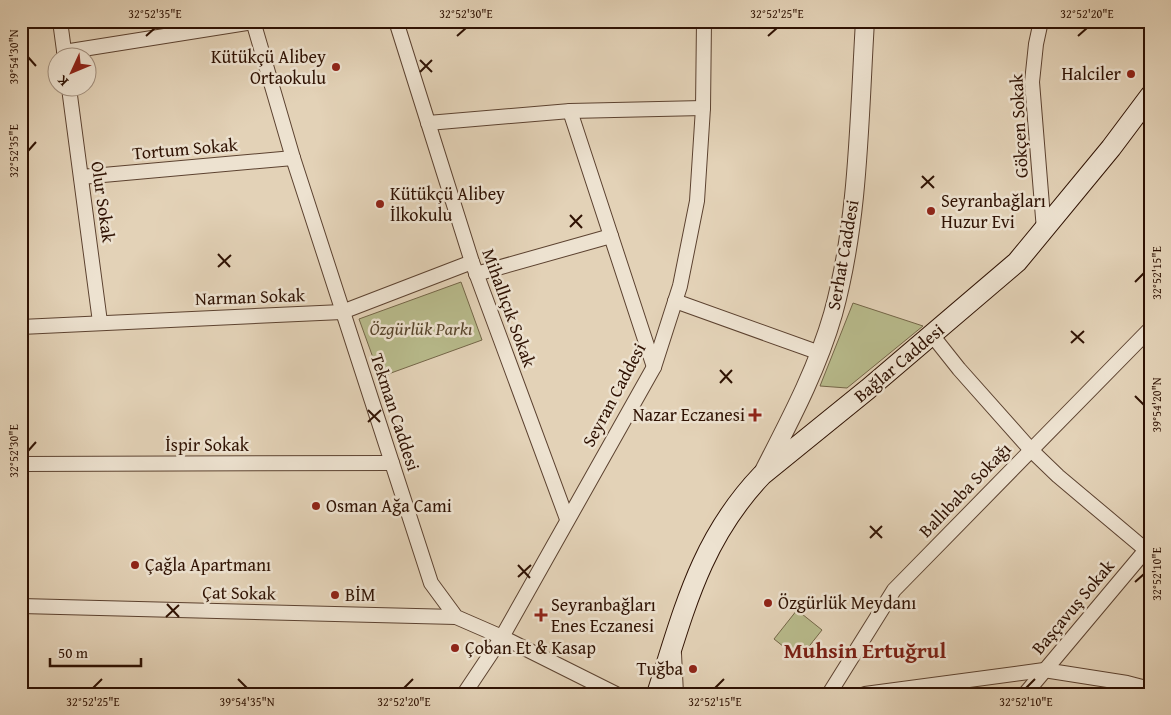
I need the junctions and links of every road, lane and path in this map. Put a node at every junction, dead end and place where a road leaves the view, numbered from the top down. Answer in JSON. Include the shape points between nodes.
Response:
{"nodes":[{"id":1,"x":60,"y":21,"type":"edge"},
{"id":2,"x":253,"y":21,"type":"edge"},
{"id":3,"x":396,"y":21,"type":"edge"},
{"id":4,"x":704,"y":21,"type":"edge"},
{"id":5,"x":865,"y":21,"type":"edge"},
{"id":6,"x":1041,"y":21,"type":"edge"},
{"id":7,"x":63,"y":48,"type":"edge"},
{"id":8,"x":98,"y":49,"type":"edge"},
{"id":9,"x":1150,"y":96,"type":"edge"},
{"id":10,"x":70,"y":98,"type":"edge"},
{"id":11,"x":703,"y":108,"type":"junction"},
{"id":12,"x":570,"y":111,"type":"junction"},
{"id":13,"x":428,"y":123,"type":"junction"},
{"id":14,"x":293,"y":158,"type":"junction"},
{"id":15,"x":81,"y":177,"type":"junction"},
{"id":16,"x":1044,"y":230,"type":"junction"},
{"id":17,"x":611,"y":236,"type":"junction"},
{"id":18,"x":474,"y":268,"type":"junction"},
{"id":19,"x":675,"y":301,"type":"junction"},
{"id":20,"x":342,"y":312,"type":"junction"},
{"id":21,"x":100,"y":322,"type":"junction"},
{"id":22,"x":21,"y":327,"type":"edge"},
{"id":23,"x":1150,"y":329,"type":"edge"},
{"id":24,"x":932,"y":335,"type":"junction"},
{"id":25,"x":820,"y":353,"type":"junction"},
{"id":26,"x":654,"y":367,"type":"junction"},
{"id":27,"x":1031,"y":450,"type":"junction"},
{"id":28,"x":392,"y":463,"type":"junction"},
{"id":29,"x":21,"y":464,"type":"edge"},
{"id":30,"x":762,"y":475,"type":"junction"},
{"id":31,"x":567,"y":519,"type":"junction"},
{"id":32,"x":1148,"y":548,"type":"edge"},
{"id":33,"x":21,"y":606,"type":"edge"},
{"id":34,"x":456,"y":617,"type":"junction"},
{"id":35,"x":502,"y":637,"type":"junction"},
{"id":36,"x":674,"y":641,"type":"junction"},
{"id":37,"x":1044,"y":670,"type":"junction"},
{"id":38,"x":1150,"y":689,"type":"edge"},
{"id":39,"x":464,"y":694,"type":"edge"},
{"id":40,"x":616,"y":694,"type":"edge"},
{"id":41,"x":658,"y":694,"type":"edge"},
{"id":42,"x":676,"y":694,"type":"edge"},
{"id":43,"x":829,"y":694,"type":"edge"},
{"id":44,"x":865,"y":694,"type":"edge"},
{"id":45,"x":1025,"y":694,"type":"edge"}],
"edges":[{"from":1,"to":7,"type":"street"},
{"from":2,"to":8,"type":"street"},
{"from":2,"to":14,"type":"street","name":"Tekman Caddesi"},
{"from":3,"to":13,"type":"street","name":"Mihallıçık Sokak"},
{"from":4,"to":11,"type":"street","name":"Seyran Caddesi"},
{"from":5,"to":25,"type":"street","name":"Serhat Caddesi","via":[[852,218],[843,275]]},
{"from":6,"to":16,"type":"street","name":"Gökçen Sokak","via":[[1032,82]]},
{"from":9,"to":16,"type":"main road","name":"Bağlar Caddesi"},
{"from":10,"to":15,"type":"street","name":"Olur Sokak"},
{"from":11,"to":12,"type":"street"},
{"from":11,"to":19,"type":"street","name":"Seyran Caddesi","via":[[697,201]]},
{"from":12,"to":13,"type":"street"},
{"from":12,"to":17,"type":"street"},
{"from":13,"to":18,"type":"street","name":"Mihallıçık Sokak"},
{"from":14,"to":15,"type":"street","name":"Tortum Sokak"},
{"from":14,"to":20,"type":"street","name":"Tekman Caddesi"},
{"from":15,"to":21,"type":"street","name":"Olur Sokak"},
{"from":16,"to":24,"type":"main road","name":"Bağlar Caddesi","via":[[1017,262]]},
{"from":17,"to":18,"type":"street","name":"Narman Sokak"},
{"from":17,"to":26,"type":"street"},
{"from":18,"to":20,"type":"street","name":"Narman Sokak"},
{"from":18,"to":31,"type":"street","name":"Mihallıçık Sokak"},
{"from":19,"to":25,"type":"street"},
{"from":19,"to":26,"type":"street","name":"Seyran Caddesi"},
{"from":20,"to":21,"type":"street","name":"Narman Sokak"},
{"from":20,"to":28,"type":"street","name":"Tekman Caddesi"},
{"from":21,"to":22,"type":"street","name":"Narman Sokak"},
{"from":23,"to":27,"type":"street","name":"Ballıbaba Sokağı"},
{"from":24,"to":27,"type":"street"},
{"from":24,"to":30,"type":"main road","name":"Bağlar Caddesi"},
{"from":25,"to":30,"type":"street","name":"Serhat Caddesi"},
{"from":26,"to":31,"type":"street","name":"Seyran Caddesi"},
{"from":27,"to":32,"type":"street","via":[[1058,476]]},
{"from":27,"to":43,"type":"street","name":"Ballıbaba Sokağı","via":[[894,590]]},
{"from":28,"to":29,"type":"street","name":"İspir Sokak"},
{"from":28,"to":34,"type":"street","name":"Tekman Caddesi","via":[[431,583]]},
{"from":30,"to":36,"type":"main road","name":"Bağlar Caddesi","via":[[735,506],[709,547]]},
{"from":31,"to":35,"type":"street","name":"Seyran Caddesi"},
{"from":32,"to":37,"type":"street","name":"Başçavuş Sokak"},
{"from":33,"to":34,"type":"street","name":"Çat Sokak"},
{"from":34,"to":35,"type":"street"},
{"from":35,"to":39,"type":"street","name":"Seyran Caddesi"},
{"from":35,"to":40,"type":"street"},
{"from":36,"to":41,"type":"main road","name":"Bağlar Caddesi"},
{"from":36,"to":42,"type":"street","name":"Bağlar Caddesi"},
{"from":37,"to":38,"type":"street"},
{"from":37,"to":44,"type":"street"},
{"from":37,"to":45,"type":"street","name":"Başçavuş Sokak"}]}
